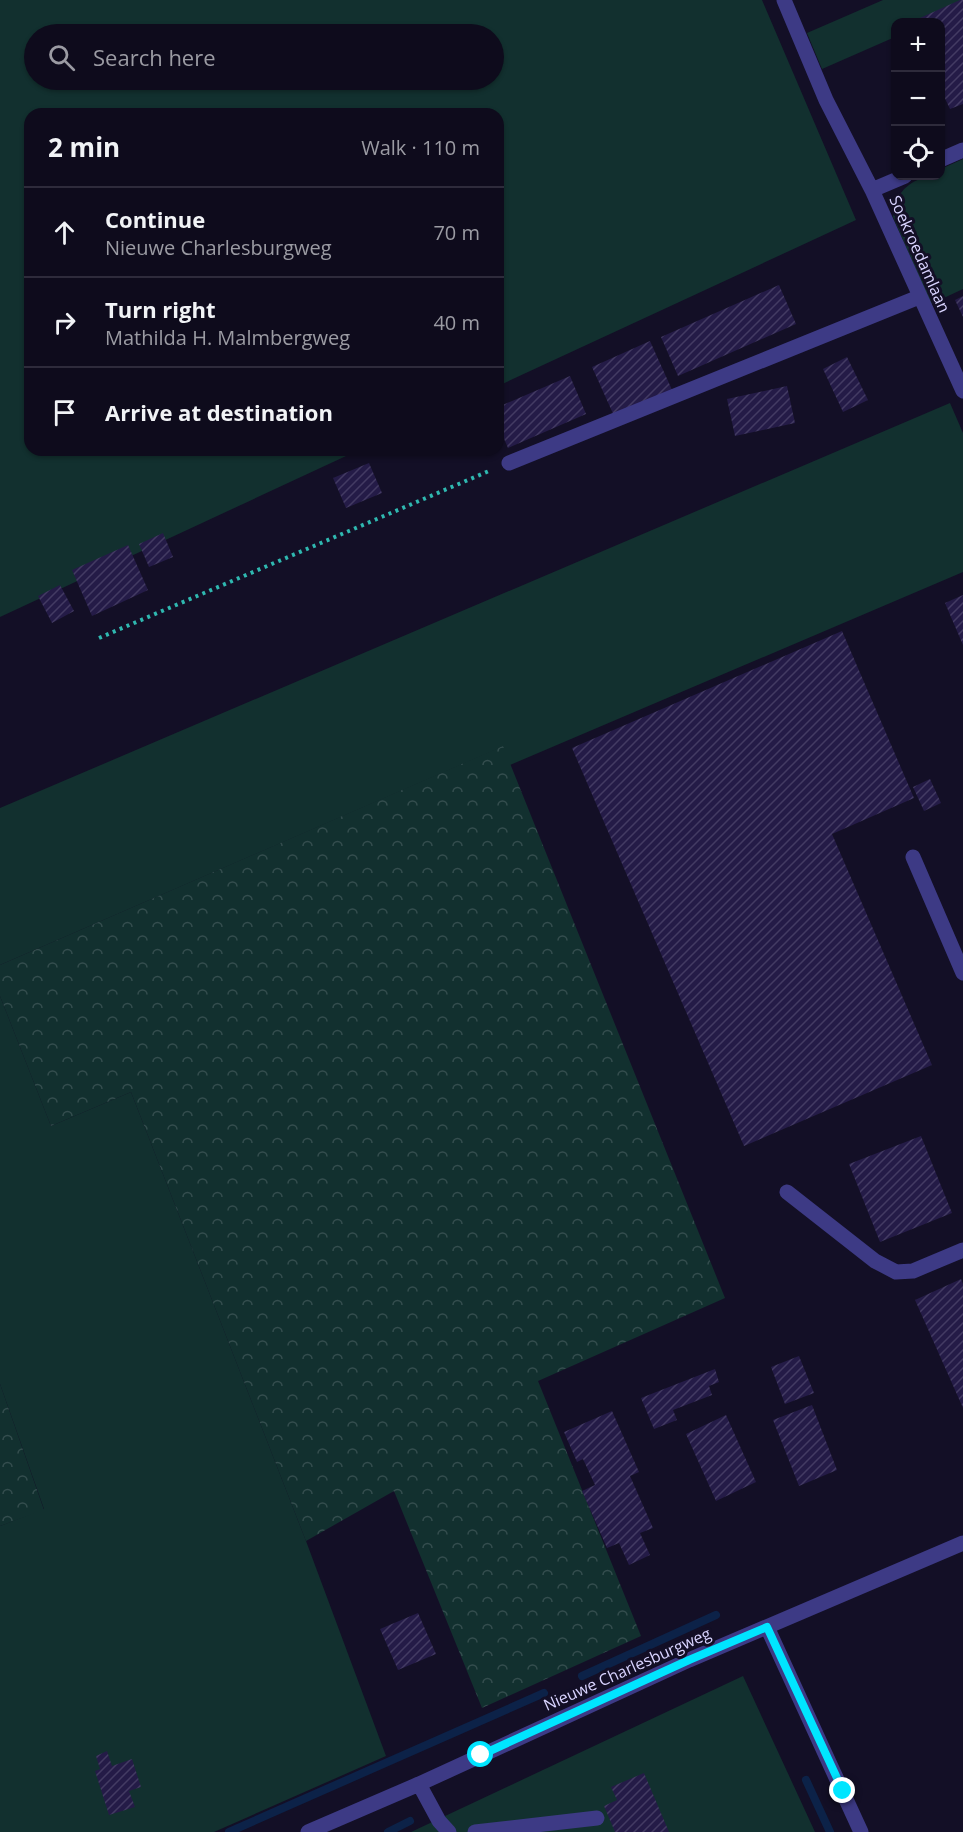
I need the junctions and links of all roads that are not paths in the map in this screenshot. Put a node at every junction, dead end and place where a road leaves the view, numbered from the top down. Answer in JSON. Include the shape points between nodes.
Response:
{"nodes":[{"id":1,"x":784,"y":0,"type":"edge"},
{"id":2,"x":963,"y":150,"type":"edge"},
{"id":3,"x":945,"y":158,"type":"edge"},
{"id":4,"x":895,"y":180,"type":"edge"},
{"id":5,"x":872,"y":190,"type":"junction"},
{"id":6,"x":920,"y":297,"type":"junction"},
{"id":7,"x":963,"y":392,"type":"edge"},
{"id":8,"x":510,"y":463,"type":"road end"},
{"id":9,"x":913,"y":857,"type":"dead end"},
{"id":10,"x":963,"y":974,"type":"edge"},
{"id":11,"x":788,"y":1192,"type":"dead end"},
{"id":12,"x":963,"y":1250,"type":"edge"},
{"id":13,"x":963,"y":1543,"type":"edge"},
{"id":14,"x":767,"y":1627,"type":"junction"},
{"id":15,"x":419,"y":1784,"type":"junction"},
{"id":16,"x":597,"y":1818,"type":"dead end"},
{"id":17,"x":308,"y":1832,"type":"edge"},
{"id":18,"x":449,"y":1832,"type":"edge"},
{"id":19,"x":475,"y":1832,"type":"edge"},
{"id":20,"x":861,"y":1832,"type":"edge"}],
"edges":[{"from":1,"to":5,"type":"street","name":"Soekroedamlaan","via":[[826,100]]},
{"from":2,"to":3,"type":"street"},
{"from":4,"to":5,"type":"street"},
{"from":5,"to":6,"type":"street","name":"Soekroedamlaan"},
{"from":6,"to":7,"type":"street","name":"Soekroedamlaan"},
{"from":6,"to":8,"type":"street"},
{"from":9,"to":10,"type":"street"},
{"from":11,"to":12,"type":"street","via":[[875,1261],[896,1272],[913,1271]]},
{"from":13,"to":14,"type":"street","name":"Nieuwe Charlesburgweg"},
{"from":14,"to":15,"type":"street","name":"Nieuwe Charlesburgweg"},
{"from":14,"to":20,"type":"street"},
{"from":15,"to":17,"type":"street","name":"Nieuwe Charlesburgweg"},
{"from":15,"to":18,"type":"street"},
{"from":16,"to":19,"type":"street"}]}
